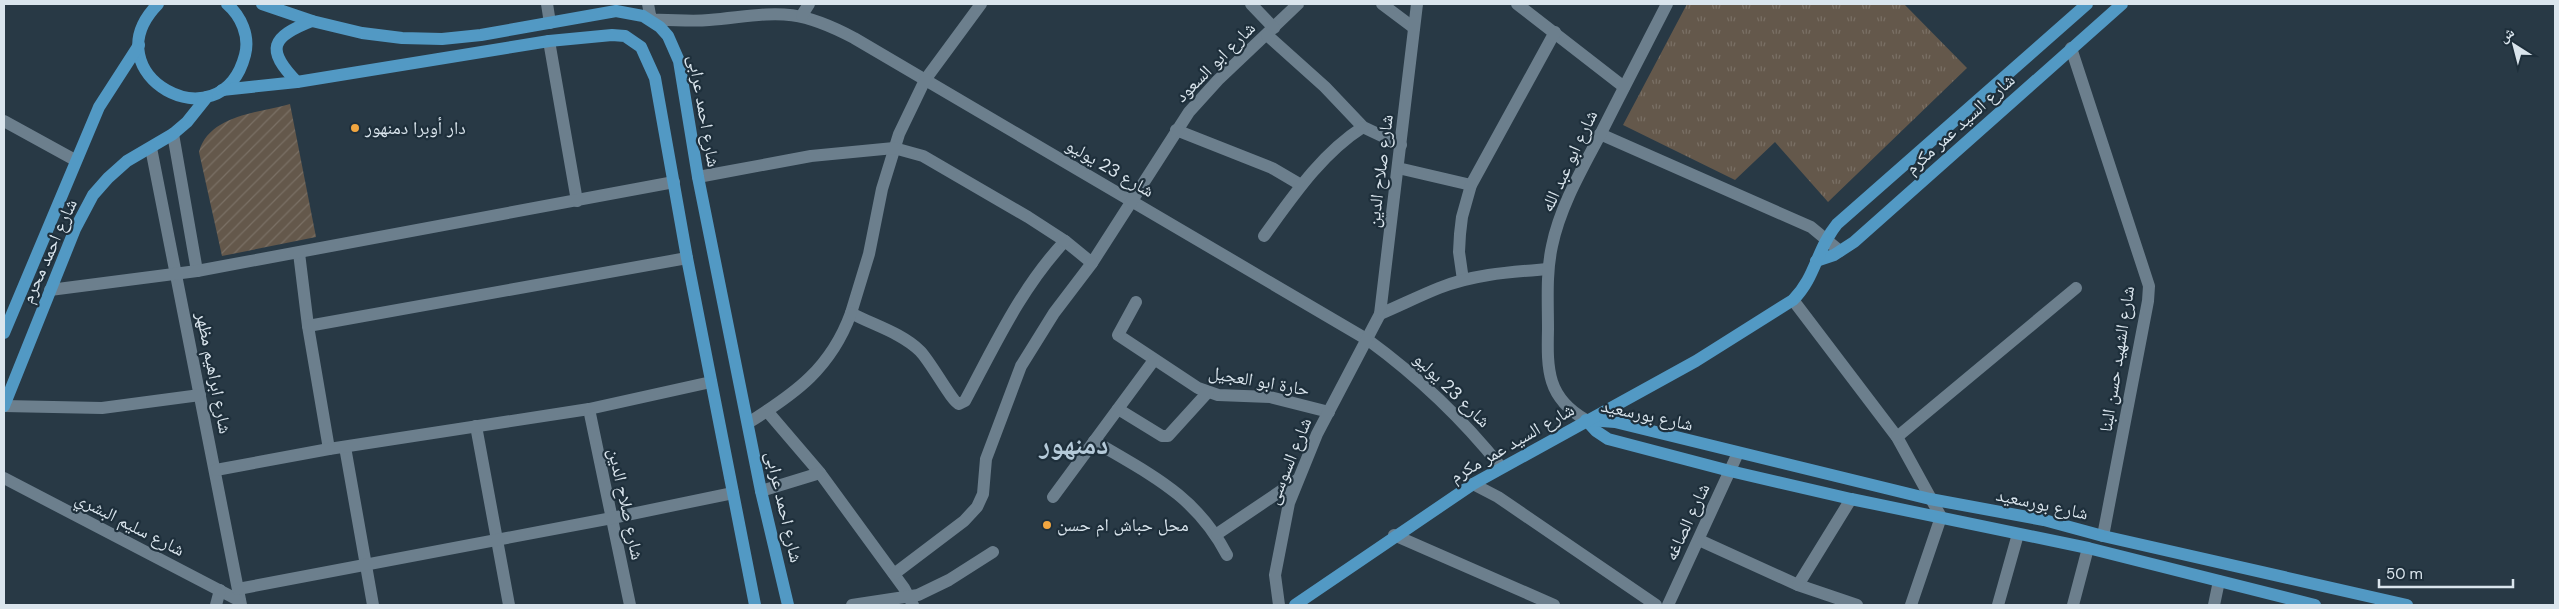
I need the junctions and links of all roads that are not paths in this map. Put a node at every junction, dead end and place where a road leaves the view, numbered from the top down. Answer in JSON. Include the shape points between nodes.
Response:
{"nodes":[{"id":1,"x":158,"y":4,"type":"edge"},
{"id":2,"x":262,"y":4,"type":"edge"},
{"id":3,"x":547,"y":4,"type":"edge"},
{"id":4,"x":648,"y":4,"type":"edge"},
{"id":5,"x":809,"y":4,"type":"edge"},
{"id":6,"x":981,"y":4,"type":"edge"},
{"id":7,"x":1251,"y":4,"type":"edge"},
{"id":8,"x":1298,"y":4,"type":"edge"},
{"id":9,"x":1382,"y":4,"type":"edge"},
{"id":10,"x":1417,"y":4,"type":"edge"},
{"id":11,"x":1517,"y":4,"type":"edge"},
{"id":12,"x":1538,"y":4,"type":"edge"},
{"id":13,"x":1667,"y":4,"type":"edge"},
{"id":14,"x":2087,"y":4,"type":"edge"},
{"id":15,"x":2122,"y":4,"type":"edge"},
{"id":16,"x":232,"y":5,"type":"edge"},
{"id":17,"x":284,"y":7,"type":"edge"},
{"id":18,"x":148,"y":9,"type":"edge"},
{"id":19,"x":802,"y":15,"type":"junction"},
{"id":20,"x":1532,"y":16,"type":"junction"},
{"id":21,"x":651,"y":20,"type":"junction"},
{"id":22,"x":312,"y":21,"type":"junction"},
{"id":23,"x":550,"y":23,"type":"junction"},
{"id":24,"x":1414,"y":28,"type":"junction"},
{"id":25,"x":1270,"y":31,"type":"junction"},
{"id":26,"x":1555,"y":32,"type":"junction"},
{"id":27,"x":549,"y":41,"type":"junction"},
{"id":28,"x":138,"y":45,"type":"junction"},
{"id":29,"x":2071,"y":48,"type":"junction"},
{"id":30,"x":925,"y":80,"type":"junction"},
{"id":31,"x":296,"y":82,"type":"junction"},
{"id":32,"x":1624,"y":87,"type":"junction"},
{"id":33,"x":222,"y":90,"type":"junction"},
{"id":34,"x":207,"y":97,"type":"junction"},
{"id":35,"x":4,"y":121,"type":"edge"},
{"id":36,"x":1363,"y":127,"type":"junction"},
{"id":37,"x":1176,"y":130,"type":"junction"},
{"id":38,"x":173,"y":134,"type":"junction"},
{"id":39,"x":1600,"y":134,"type":"junction"},
{"id":40,"x":1401,"y":145,"type":"junction"},
{"id":41,"x":150,"y":148,"type":"junction"},
{"id":42,"x":894,"y":148,"type":"junction"},
{"id":43,"x":75,"y":160,"type":"junction"},
{"id":44,"x":177,"y":162,"type":"junction"},
{"id":45,"x":155,"y":168,"type":"junction"},
{"id":46,"x":1398,"y":168,"type":"junction"},
{"id":47,"x":698,"y":177,"type":"junction"},
{"id":48,"x":674,"y":182,"type":"junction"},
{"id":49,"x":1301,"y":185,"type":"junction"},
{"id":50,"x":1472,"y":185,"type":"junction"},
{"id":51,"x":577,"y":201,"type":"junction"},
{"id":52,"x":1131,"y":201,"type":"junction"},
{"id":53,"x":1264,"y":236,"type":"dead end"},
{"id":54,"x":1826,"y":238,"type":"junction"},
{"id":55,"x":1065,"y":241,"type":"junction"},
{"id":56,"x":1840,"y":251,"type":"junction"},
{"id":57,"x":299,"y":253,"type":"junction"},
{"id":58,"x":687,"y":258,"type":"junction"},
{"id":59,"x":1816,"y":261,"type":"junction"},
{"id":60,"x":1092,"y":263,"type":"junction"},
{"id":61,"x":1548,"y":269,"type":"junction"},
{"id":62,"x":197,"y":271,"type":"junction"},
{"id":63,"x":176,"y":273,"type":"junction"},
{"id":64,"x":1463,"y":280,"type":"junction"},
{"id":65,"x":2076,"y":288,"type":"dead end"},
{"id":66,"x":50,"y":290,"type":"junction"},
{"id":67,"x":1792,"y":300,"type":"junction"},
{"id":68,"x":1136,"y":302,"type":"dead end"},
{"id":69,"x":851,"y":313,"type":"junction"},
{"id":70,"x":1380,"y":314,"type":"junction"},
{"id":71,"x":308,"y":326,"type":"junction"},
{"id":72,"x":4,"y":329,"type":"edge"},
{"id":73,"x":1368,"y":340,"type":"junction"},
{"id":74,"x":1154,"y":360,"type":"junction"},
{"id":75,"x":711,"y":382,"type":"junction"},
{"id":76,"x":1208,"y":392,"type":"junction"},
{"id":77,"x":200,"y":395,"type":"junction"},
{"id":78,"x":4,"y":406,"type":"edge"},
{"id":79,"x":589,"y":409,"type":"junction"},
{"id":80,"x":1118,"y":410,"type":"junction"},
{"id":81,"x":767,"y":411,"type":"junction"},
{"id":82,"x":1329,"y":412,"type":"junction"},
{"id":83,"x":1586,"y":420,"type":"junction"},
{"id":84,"x":748,"y":423,"type":"junction"},
{"id":85,"x":476,"y":426,"type":"junction"},
{"id":86,"x":1897,"y":438,"type":"junction"},
{"id":87,"x":1094,"y":441,"type":"junction"},
{"id":88,"x":344,"y":447,"type":"junction"},
{"id":89,"x":329,"y":449,"type":"junction"},
{"id":90,"x":1738,"y":453,"type":"junction"},
{"id":91,"x":1501,"y":467,"type":"junction"},
{"id":92,"x":216,"y":470,"type":"junction"},
{"id":93,"x":1730,"y":471,"type":"junction"},
{"id":94,"x":820,"y":473,"type":"junction"},
{"id":95,"x":4,"y":478,"type":"edge"},
{"id":96,"x":1298,"y":480,"type":"junction"},
{"id":97,"x":1473,"y":484,"type":"junction"},
{"id":98,"x":761,"y":491,"type":"junction"},
{"id":99,"x":733,"y":493,"type":"junction"},
{"id":100,"x":1053,"y":497,"type":"dead end"},
{"id":101,"x":1851,"y":499,"type":"junction"},
{"id":102,"x":1930,"y":499,"type":"junction"},
{"id":103,"x":1941,"y":517,"type":"junction"},
{"id":104,"x":612,"y":518,"type":"junction"},
{"id":105,"x":1216,"y":534,"type":"junction"},
{"id":106,"x":2018,"y":534,"type":"junction"},
{"id":107,"x":1394,"y":535,"type":"junction"},
{"id":108,"x":2103,"y":536,"type":"junction"},
{"id":109,"x":496,"y":540,"type":"junction"},
{"id":110,"x":1699,"y":540,"type":"junction"},
{"id":111,"x":2088,"y":548,"type":"junction"},
{"id":112,"x":993,"y":552,"type":"dead end"},
{"id":113,"x":1227,"y":555,"type":"dead end"},
{"id":114,"x":366,"y":566,"type":"junction"},
{"id":115,"x":894,"y":574,"type":"junction"},
{"id":116,"x":2219,"y":581,"type":"junction"},
{"id":117,"x":1798,"y":585,"type":"junction"},
{"id":118,"x":220,"y":590,"type":"junction"},
{"id":119,"x":240,"y":598,"type":"edge"},
{"id":120,"x":912,"y":602,"type":"edge"},
{"id":121,"x":216,"y":605,"type":"edge"},
{"id":122,"x":373,"y":605,"type":"edge"},
{"id":123,"x":509,"y":605,"type":"edge"},
{"id":124,"x":630,"y":605,"type":"edge"},
{"id":125,"x":755,"y":605,"type":"edge"},
{"id":126,"x":788,"y":605,"type":"edge"},
{"id":127,"x":854,"y":605,"type":"edge"},
{"id":128,"x":1279,"y":605,"type":"edge"},
{"id":129,"x":1295,"y":605,"type":"edge"},
{"id":130,"x":1554,"y":605,"type":"edge"},
{"id":131,"x":1656,"y":605,"type":"edge"},
{"id":132,"x":1668,"y":605,"type":"edge"},
{"id":133,"x":1857,"y":605,"type":"edge"},
{"id":134,"x":1911,"y":605,"type":"edge"},
{"id":135,"x":1998,"y":605,"type":"edge"},
{"id":136,"x":2073,"y":605,"type":"edge"},
{"id":137,"x":2214,"y":605,"type":"edge"},
{"id":138,"x":2315,"y":605,"type":"edge"},
{"id":139,"x":2408,"y":605,"type":"edge"}],
"edges":[{"from":1,"to":18,"type":"main road"},
{"from":2,"to":17,"type":"main road","name":"شارع احمد عرابى"},
{"from":3,"to":23,"type":"street"},
{"from":4,"to":21,"type":"street"},
{"from":5,"to":19,"type":"street"},
{"from":6,"to":30,"type":"street"},
{"from":7,"to":25,"type":"street"},
{"from":8,"to":25,"type":"street","name":"شارع ابو السعود"},
{"from":9,"to":24,"type":"street"},
{"from":10,"to":24,"type":"street","name":"شارع صلاح الدين"},
{"from":11,"to":20,"type":"street"},
{"from":12,"to":20,"type":"street"},
{"from":13,"to":32,"type":"street","name":"شارع ابو عبد الله"},
{"from":14,"to":54,"type":"main road","name":"شارع السيد عمر مكرم","via":[[1837,224]]},
{"from":15,"to":29,"type":"main road","name":"شارع السيد عمر مكرم"},
{"from":16,"to":33,"type":"main road","via":[[242,22],[246,52],[242,67]]},
{"from":17,"to":22,"type":"main road","name":"شارع احمد عرابى"},
{"from":18,"to":28,"type":"main road"},
{"from":19,"to":21,"type":"street","name":"شارع 23 يوليو","via":[[775,13],[708,20]]},
{"from":19,"to":30,"type":"street","name":"شارع 23 يوليو","via":[[838,30]]},
{"from":20,"to":26,"type":"street"},
{"from":21,"to":23,"type":"main road","name":"شارع احمد عرابى","via":[[634,13],[616,11]]},
{"from":21,"to":47,"type":"main road","name":"شارع احمد عرابى","via":[[668,36],[679,61]]},
{"from":22,"to":23,"type":"main road","name":"شارع احمد عرابى","via":[[382,35],[442,39]]},
{"from":22,"to":31,"type":"main road","via":[[283,34],[276,48],[279,62]]},
{"from":24,"to":40,"type":"street","name":"شارع صلاح الدين"},
{"from":25,"to":36,"type":"street"},
{"from":25,"to":37,"type":"street","name":"شارع ابو السعود","via":[[1203,96]]},
{"from":26,"to":32,"type":"street"},
{"from":26,"to":50,"type":"street"},
{"from":27,"to":31,"type":"main road"},
{"from":27,"to":48,"type":"main road","via":[[618,35],[631,38],[641,47],[655,78]]},
{"from":27,"to":51,"type":"street"},
{"from":28,"to":34,"type":"main road","via":[[148,76],[160,88],[174,96],[190,99]]},
{"from":28,"to":43,"type":"main road","name":"شارع احمد محرم","via":[[110,86]]},
{"from":29,"to":56,"type":"main road","name":"شارع السيد عمر مكرم"},
{"from":29,"to":108,"type":"street","name":"شارع الشهيد حسن البنا","via":[[2148,286]]},
{"from":30,"to":42,"type":"street"},
{"from":30,"to":52,"type":"street","name":"شارع 23 يوليو"},
{"from":31,"to":33,"type":"main road"},
{"from":32,"to":39,"type":"street","name":"شارع ابو عبد الله"},
{"from":33,"to":34,"type":"main road"},
{"from":34,"to":38,"type":"main road","name":"شارع احمد محرم"},
{"from":35,"to":43,"type":"street"},
{"from":36,"to":40,"type":"street"},
{"from":36,"to":49,"type":"street"},
{"from":37,"to":49,"type":"street","via":[[1265,165]]},
{"from":37,"to":52,"type":"street","name":"شارع ابو السعود"},
{"from":38,"to":41,"type":"main road","name":"شارع احمد محرم"},
{"from":38,"to":44,"type":"street"},
{"from":39,"to":54,"type":"street","via":[[1811,227]]},
{"from":39,"to":61,"type":"street","name":"شارع ابو عبد الله","via":[[1557,226]]},
{"from":40,"to":46,"type":"street","name":"شارع صلاح الدين"},
{"from":41,"to":45,"type":"street","name":"شارع ابراهيم مظهر"},
{"from":41,"to":66,"type":"main road","name":"شارع احمد محرم","via":[[127,162],[93,195]]},
{"from":42,"to":47,"type":"street","via":[[801,158]]},
{"from":42,"to":55,"type":"street","via":[[923,156]]},
{"from":42,"to":69,"type":"street","via":[[869,254]]},
{"from":43,"to":72,"type":"main road","name":"شارع احمد محرم"},
{"from":44,"to":45,"type":"street","via":[[165,162]]},
{"from":44,"to":62,"type":"street"},
{"from":45,"to":63,"type":"street","name":"شارع ابراهيم مظهر"},
{"from":46,"to":50,"type":"street"},
{"from":46,"to":70,"type":"street","name":"شارع صلاح الدين"},
{"from":47,"to":84,"type":"main road","name":"شارع احمد عرابى"},
{"from":48,"to":51,"type":"street"},
{"from":48,"to":58,"type":"main road"},
{"from":49,"to":53,"type":"street"},
{"from":50,"to":64,"type":"street","via":[[1460,234]]},
{"from":51,"to":57,"type":"street"},
{"from":52,"to":60,"type":"street","name":"شارع ابو السعود"},
{"from":52,"to":73,"type":"street","name":"شارع 23 يوليو"},
{"from":54,"to":56,"type":"street"},
{"from":54,"to":59,"type":"main road","name":"شارع السيد عمر مكرم"},
{"from":55,"to":60,"type":"street"},
{"from":55,"to":69,"type":"street","via":[[1038,272],[1017,304],[962,404],[952,401],[940,377],[919,350]]},
{"from":56,"to":59,"type":"main road","name":"شارع السيد عمر مكرم"},
{"from":57,"to":62,"type":"street"},
{"from":57,"to":71,"type":"street"},
{"from":58,"to":71,"type":"street"},
{"from":58,"to":75,"type":"main road"},
{"from":59,"to":67,"type":"main road","name":"شارع السيد عمر مكرم","via":[[1810,278]]},
{"from":60,"to":115,"type":"street","name":"شارع ابو السعود","via":[[1054,313],[1021,366],[986,459],[983,494],[977,507],[964,522]]},
{"from":61,"to":64,"type":"street","via":[[1500,272]]},
{"from":61,"to":83,"type":"street","name":"شارع ابو عبد الله","via":[[1548,370],[1561,400]]},
{"from":62,"to":63,"type":"street"},
{"from":63,"to":66,"type":"street"},
{"from":63,"to":77,"type":"street","name":"شارع ابراهيم مظهر"},
{"from":64,"to":70,"type":"street"},
{"from":65,"to":86,"type":"street"},
{"from":66,"to":78,"type":"main road","name":"شارع احمد محرم"},
{"from":67,"to":83,"type":"main road","name":"شارع السيد عمر مكرم","via":[[1696,361]]},
{"from":67,"to":86,"type":"street"},
{"from":68,"to":74,"type":"street","name":"حارة ابو العجيل","via":[[1118,335]]},
{"from":69,"to":81,"type":"street","via":[[843,336],[826,362],[802,386]]},
{"from":70,"to":73,"type":"street","name":"شارع صلاح الدين"},
{"from":71,"to":89,"type":"street"},
{"from":73,"to":82,"type":"street","name":"شارع السوسى"},
{"from":73,"to":91,"type":"street","name":"شارع 23 يوليو","via":[[1434,392]]},
{"from":74,"to":76,"type":"street","name":"حارة ابو العجيل"},
{"from":74,"to":80,"type":"street"},
{"from":75,"to":79,"type":"street"},
{"from":75,"to":99,"type":"main road"},
{"from":76,"to":80,"type":"street","via":[[1168,436],[1162,436]]},
{"from":76,"to":82,"type":"street","name":"حارة ابو العجيل","via":[[1228,396],[1270,396]]},
{"from":77,"to":78,"type":"street","via":[[102,408]]},
{"from":77,"to":92,"type":"street","name":"شارع ابراهيم مظهر"},
{"from":79,"to":85,"type":"street"},
{"from":79,"to":104,"type":"street","name":"شارع صلاح الدين"},
{"from":80,"to":87,"type":"street"},
{"from":81,"to":84,"type":"street"},
{"from":81,"to":94,"type":"street"},
{"from":82,"to":96,"type":"street","name":"شارع السوسى"},
{"from":83,"to":90,"type":"main road","name":"شارع بورسعيد","via":[[1615,422]]},
{"from":83,"to":91,"type":"main road","name":"شارع السيد عمر مكرم"},
{"from":83,"to":93,"type":"main road","name":"شارع بورسعيد","via":[[1608,439]]},
{"from":84,"to":98,"type":"main road","name":"شارع احمد عرابى"},
{"from":85,"to":88,"type":"street"},
{"from":85,"to":109,"type":"street"},
{"from":86,"to":102,"type":"street"},
{"from":87,"to":100,"type":"street"},
{"from":87,"to":105,"type":"street","via":[[1162,481],[1195,507]]},
{"from":88,"to":89,"type":"street"},
{"from":88,"to":114,"type":"street"},
{"from":89,"to":92,"type":"street"},
{"from":90,"to":93,"type":"street","name":"شارع الصاغه"},
{"from":90,"to":102,"type":"main road","name":"شارع بورسعيد"},
{"from":91,"to":97,"type":"main road","name":"شارع السيد عمر مكرم"},
{"from":92,"to":119,"type":"street","name":"شارع ابراهيم مظهر"},
{"from":93,"to":101,"type":"main road","name":"شارع بورسعيد"},
{"from":93,"to":110,"type":"street","name":"شارع الصاغه"},
{"from":94,"to":98,"type":"street"},
{"from":94,"to":115,"type":"street"},
{"from":95,"to":118,"type":"street","name":"شارع سليم البشري"},
{"from":96,"to":105,"type":"street"},
{"from":96,"to":128,"type":"street","name":"شارع السوسى","via":[[1289,503],[1275,575]]},
{"from":97,"to":107,"type":"main road","name":"شارع السيد عمر مكرم"},
{"from":97,"to":131,"type":"street","via":[[1498,497]]},
{"from":98,"to":126,"type":"main road","name":"شارع احمد عرابى"},
{"from":99,"to":104,"type":"street"},
{"from":99,"to":125,"type":"main road"},
{"from":101,"to":103,"type":"main road","name":"شارع بورسعيد"},
{"from":101,"to":117,"type":"street"},
{"from":102,"to":103,"type":"street"},
{"from":102,"to":108,"type":"main road","name":"شارع بورسعيد","via":[[2044,520]]},
{"from":103,"to":106,"type":"main road","name":"شارع بورسعيد"},
{"from":103,"to":134,"type":"street"},
{"from":104,"to":109,"type":"street"},
{"from":104,"to":124,"type":"street","name":"شارع صلاح الدين"},
{"from":105,"to":113,"type":"street"},
{"from":106,"to":111,"type":"main road","name":"شارع بورسعيد"},
{"from":106,"to":135,"type":"street"},
{"from":107,"to":129,"type":"main road","name":"شارع السيد عمر مكرم"},
{"from":107,"to":130,"type":"street"},
{"from":108,"to":139,"type":"main road","name":"شارع بورسعيد"},
{"from":109,"to":114,"type":"street"},
{"from":109,"to":123,"type":"street"},
{"from":110,"to":117,"type":"street"},
{"from":110,"to":132,"type":"street","name":"شارع الصاغه"},
{"from":111,"to":116,"type":"main road","name":"شارع بورسعيد"},
{"from":111,"to":136,"type":"street"},
{"from":112,"to":120,"type":"street"},
{"from":114,"to":119,"type":"street"},
{"from":114,"to":122,"type":"street"},
{"from":115,"to":120,"type":"street"},
{"from":116,"to":137,"type":"street"},
{"from":116,"to":138,"type":"main road","name":"شارع بورسعيد"},
{"from":117,"to":133,"type":"street"},
{"from":118,"to":119,"type":"street","name":"شارع سليم البشري"},
{"from":118,"to":121,"type":"street"},
{"from":120,"to":127,"type":"street"}]}
